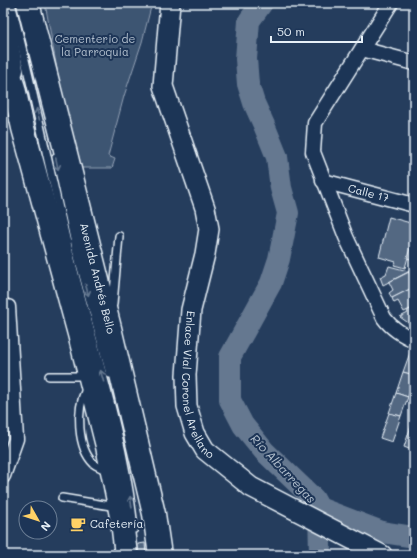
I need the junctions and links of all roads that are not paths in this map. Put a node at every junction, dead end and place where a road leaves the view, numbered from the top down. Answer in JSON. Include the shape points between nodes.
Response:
{"nodes":[{"id":1,"x":11,"y":3,"type":"edge"},
{"id":2,"x":28,"y":3,"type":"edge"},
{"id":3,"x":38,"y":3,"type":"edge"},
{"id":4,"x":170,"y":3,"type":"edge"},
{"id":5,"x":392,"y":3,"type":"edge"},
{"id":6,"x":3,"y":22,"type":"edge"},
{"id":7,"x":29,"y":45,"type":"dead end"},
{"id":8,"x":362,"y":49,"type":"junction"},
{"id":9,"x":3,"y":54,"type":"edge"},
{"id":10,"x":414,"y":63,"type":"edge"},
{"id":11,"x":44,"y":67,"type":"junction"},
{"id":12,"x":14,"y":88,"type":"junction"},
{"id":13,"x":48,"y":126,"type":"dead end"},
{"id":14,"x":55,"y":152,"type":"dead end"},
{"id":15,"x":323,"y":181,"type":"junction"},
{"id":16,"x":414,"y":205,"type":"edge"},
{"id":17,"x":119,"y":236,"type":"dead end"},
{"id":18,"x":3,"y":306,"type":"edge"},
{"id":19,"x":110,"y":328,"type":"junction"},
{"id":20,"x":414,"y":340,"type":"edge"},
{"id":21,"x":49,"y":376,"type":"dead end"},
{"id":22,"x":90,"y":378,"type":"junction"},
{"id":23,"x":115,"y":390,"type":"dead end"},
{"id":24,"x":130,"y":447,"type":"dead end"},
{"id":25,"x":3,"y":476,"type":"edge"},
{"id":26,"x":141,"y":491,"type":"dead end"},
{"id":27,"x":62,"y":498,"type":"dead end"},
{"id":28,"x":123,"y":523,"type":"junction"},
{"id":29,"x":376,"y":552,"type":"edge"},
{"id":30,"x":126,"y":555,"type":"edge"},
{"id":31,"x":160,"y":555,"type":"edge"}],
"edges":[{"from":28,"to":1,"type":"lane","one_way":true,"via":[[131,506],[120,444],[71,258]]},
{"from":2,"to":11,"type":"highway","name":"Avenida Andrés Bello"},
{"from":3,"to":11,"type":"highway"},
{"from":4,"to":29,"type":"street","name":"Enlace Vial Coronel Arellano","via":[[163,86],[205,208],[209,229],[191,310],[186,375],[187,406],[195,433],[205,450],[251,487]]},
{"from":5,"to":8,"type":"street"},
{"from":6,"to":12,"type":"highway"},
{"from":7,"to":13,"type":"lane"},
{"from":8,"to":10,"type":"street"},
{"from":8,"to":15,"type":"street","via":[[316,123],[313,152]]},
{"from":9,"to":12,"type":"highway"},
{"from":11,"to":19,"type":"highway","name":"Avenida Andrés Bello"},
{"from":12,"to":22,"type":"highway"},
{"from":14,"to":23,"type":"lane","one_way":true,"via":[[77,253]]},
{"from":15,"to":16,"type":"street","name":"Calle 17"},
{"from":15,"to":20,"type":"street","via":[[346,238],[384,318],[390,326]]},
{"from":17,"to":19,"type":"lane"},
{"from":18,"to":25,"type":"street","via":[[8,307],[16,440]]},
{"from":19,"to":31,"type":"highway","name":"Avenida Andrés Bello","via":[[154,514]]},
{"from":21,"to":22,"type":"lane"},
{"from":22,"to":28,"type":"highway"},
{"from":24,"to":26,"type":"lane"},
{"from":27,"to":28,"type":"lane"},
{"from":28,"to":30,"type":"highway"}]}
